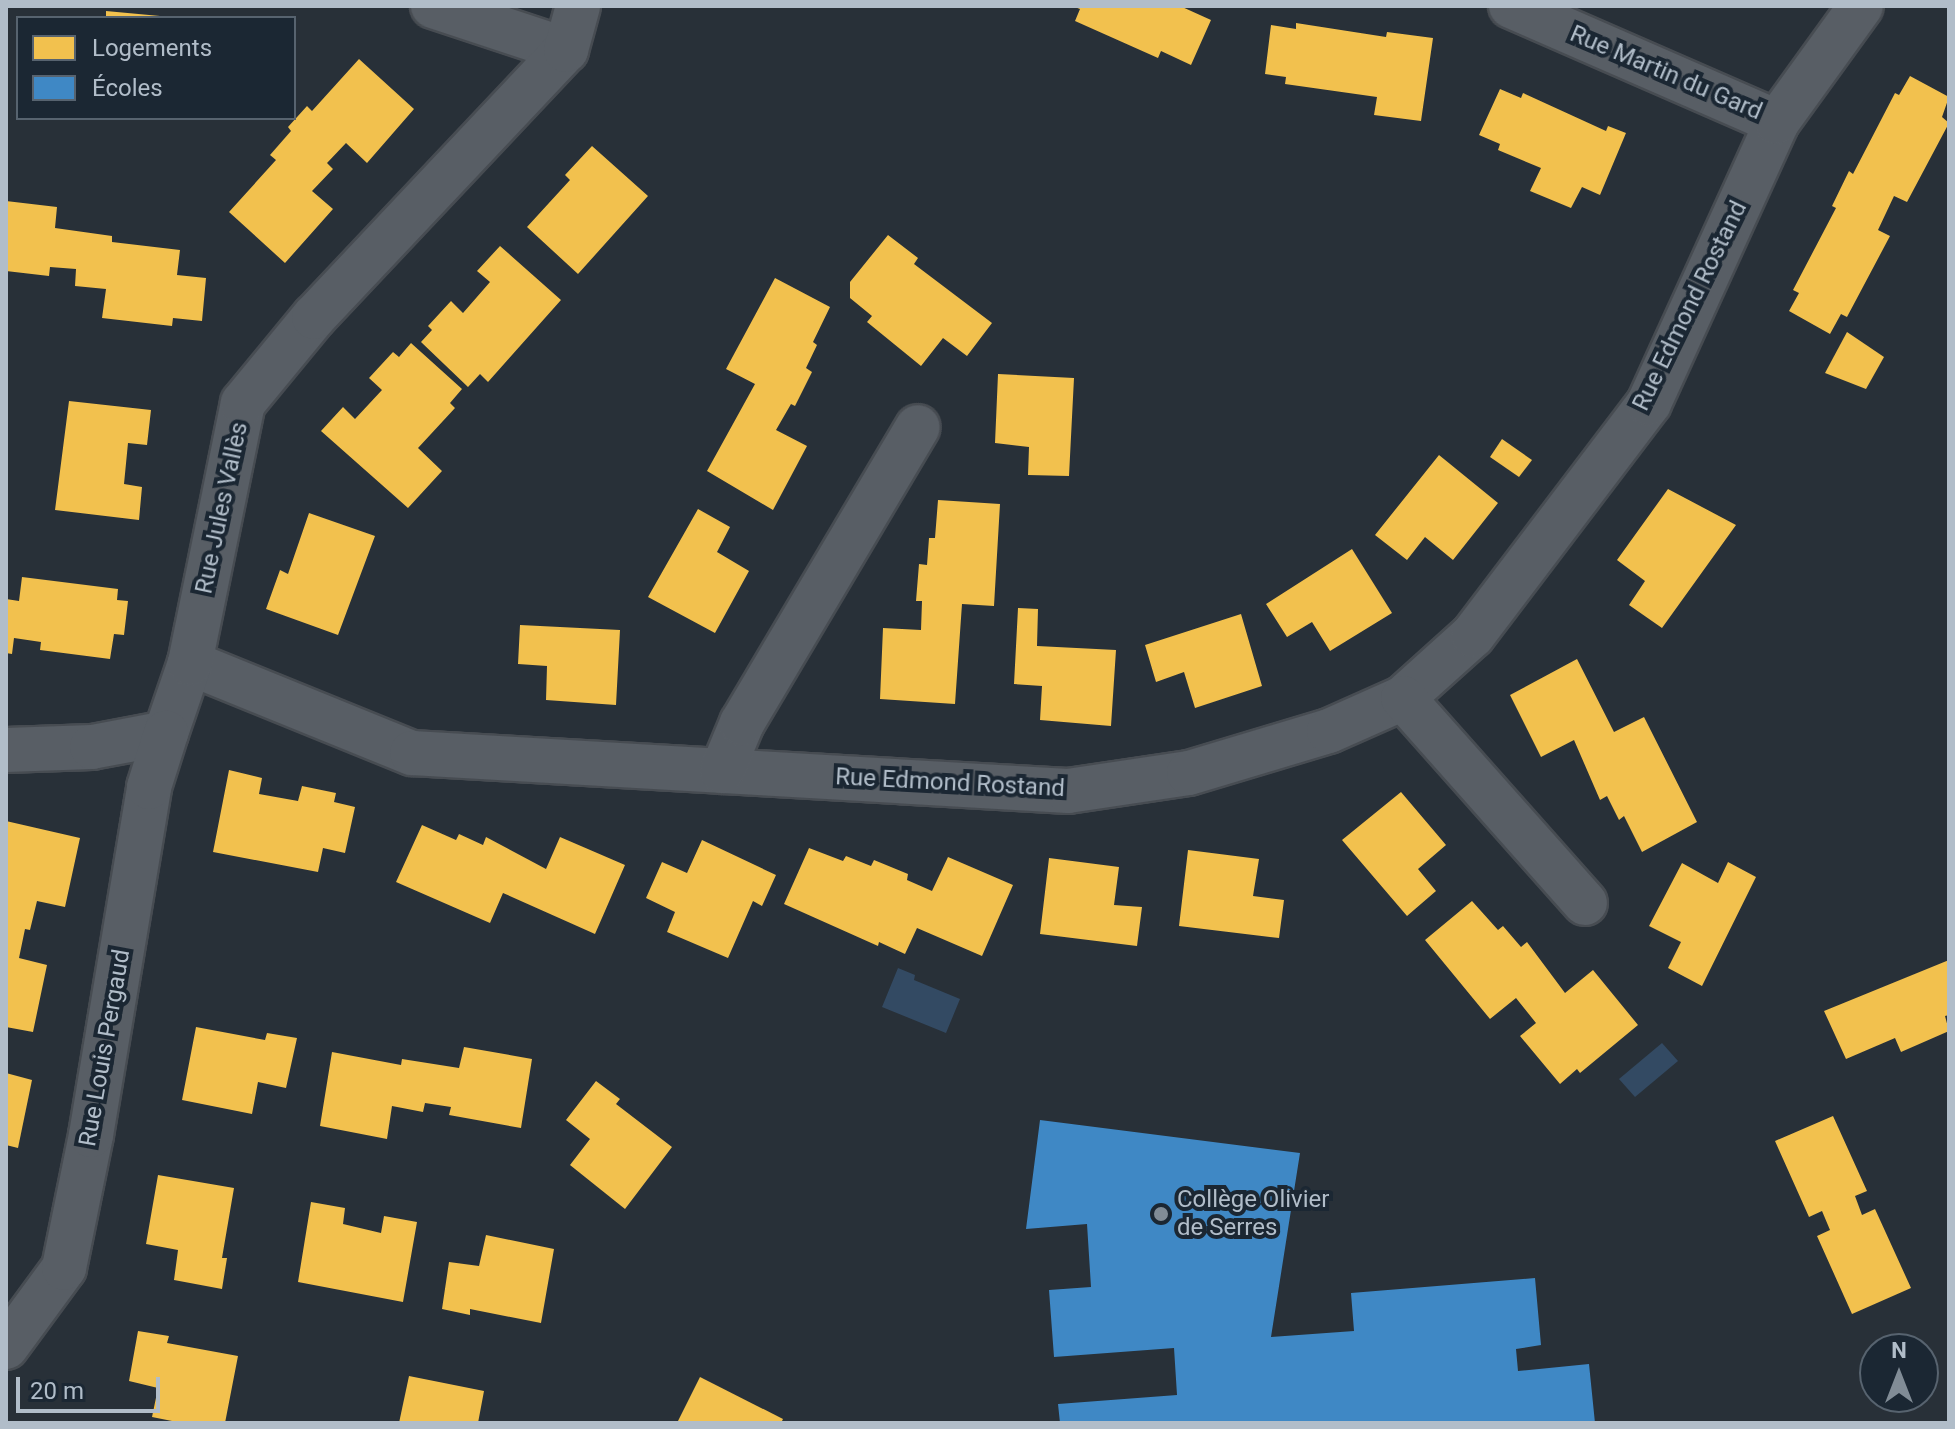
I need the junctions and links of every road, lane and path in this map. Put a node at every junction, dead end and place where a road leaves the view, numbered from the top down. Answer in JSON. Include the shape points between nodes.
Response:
{"nodes":[{"id":1,"x":433,"y":6,"type":"edge"},
{"id":2,"x":578,"y":6,"type":"edge"},
{"id":3,"x":1511,"y":6,"type":"edge"},
{"id":4,"x":1861,"y":6,"type":"edge"},
{"id":5,"x":566,"y":50,"type":"junction"},
{"id":6,"x":1777,"y":122,"type":"junction"},
{"id":7,"x":918,"y":427,"type":"dead end"},
{"id":8,"x":190,"y":663,"type":"junction"},
{"id":9,"x":1403,"y":698,"type":"junction"},
{"id":10,"x":166,"y":733,"type":"junction"},
{"id":11,"x":6,"y":750,"type":"edge"},
{"id":12,"x":722,"y":771,"type":"junction"},
{"id":13,"x":1585,"y":903,"type":"dead end"},
{"id":14,"x":6,"y":1347,"type":"edge"}],
"edges":[{"from":1,"to":5,"type":"street"},
{"from":2,"to":5,"type":"street"},
{"from":3,"to":6,"type":"street","name":"Rue Martin du Gard"},
{"from":4,"to":6,"type":"street","name":"Rue Edmond Rostand"},
{"from":5,"to":8,"type":"street","name":"Rue Jules Vallès","via":[[314,317],[243,403]]},
{"from":6,"to":9,"type":"street","name":"Rue Edmond Rostand","via":[[1649,403],[1473,635]]},
{"from":7,"to":12,"type":"street","via":[[742,723]]},
{"from":8,"to":10,"type":"street","name":"Rue Jules Vallès"},
{"from":8,"to":12,"type":"street","name":"Rue Edmond Rostand","via":[[412,753]]},
{"from":9,"to":12,"type":"street","name":"Rue Edmond Rostand","via":[[1329,731],[1189,773],[1068,791]]},
{"from":9,"to":13,"type":"street"},
{"from":10,"to":11,"type":"street","via":[[92,747]]},
{"from":10,"to":14,"type":"street","name":"Rue Louis Pergaud","via":[[149,787],[64,1268]]}]}
